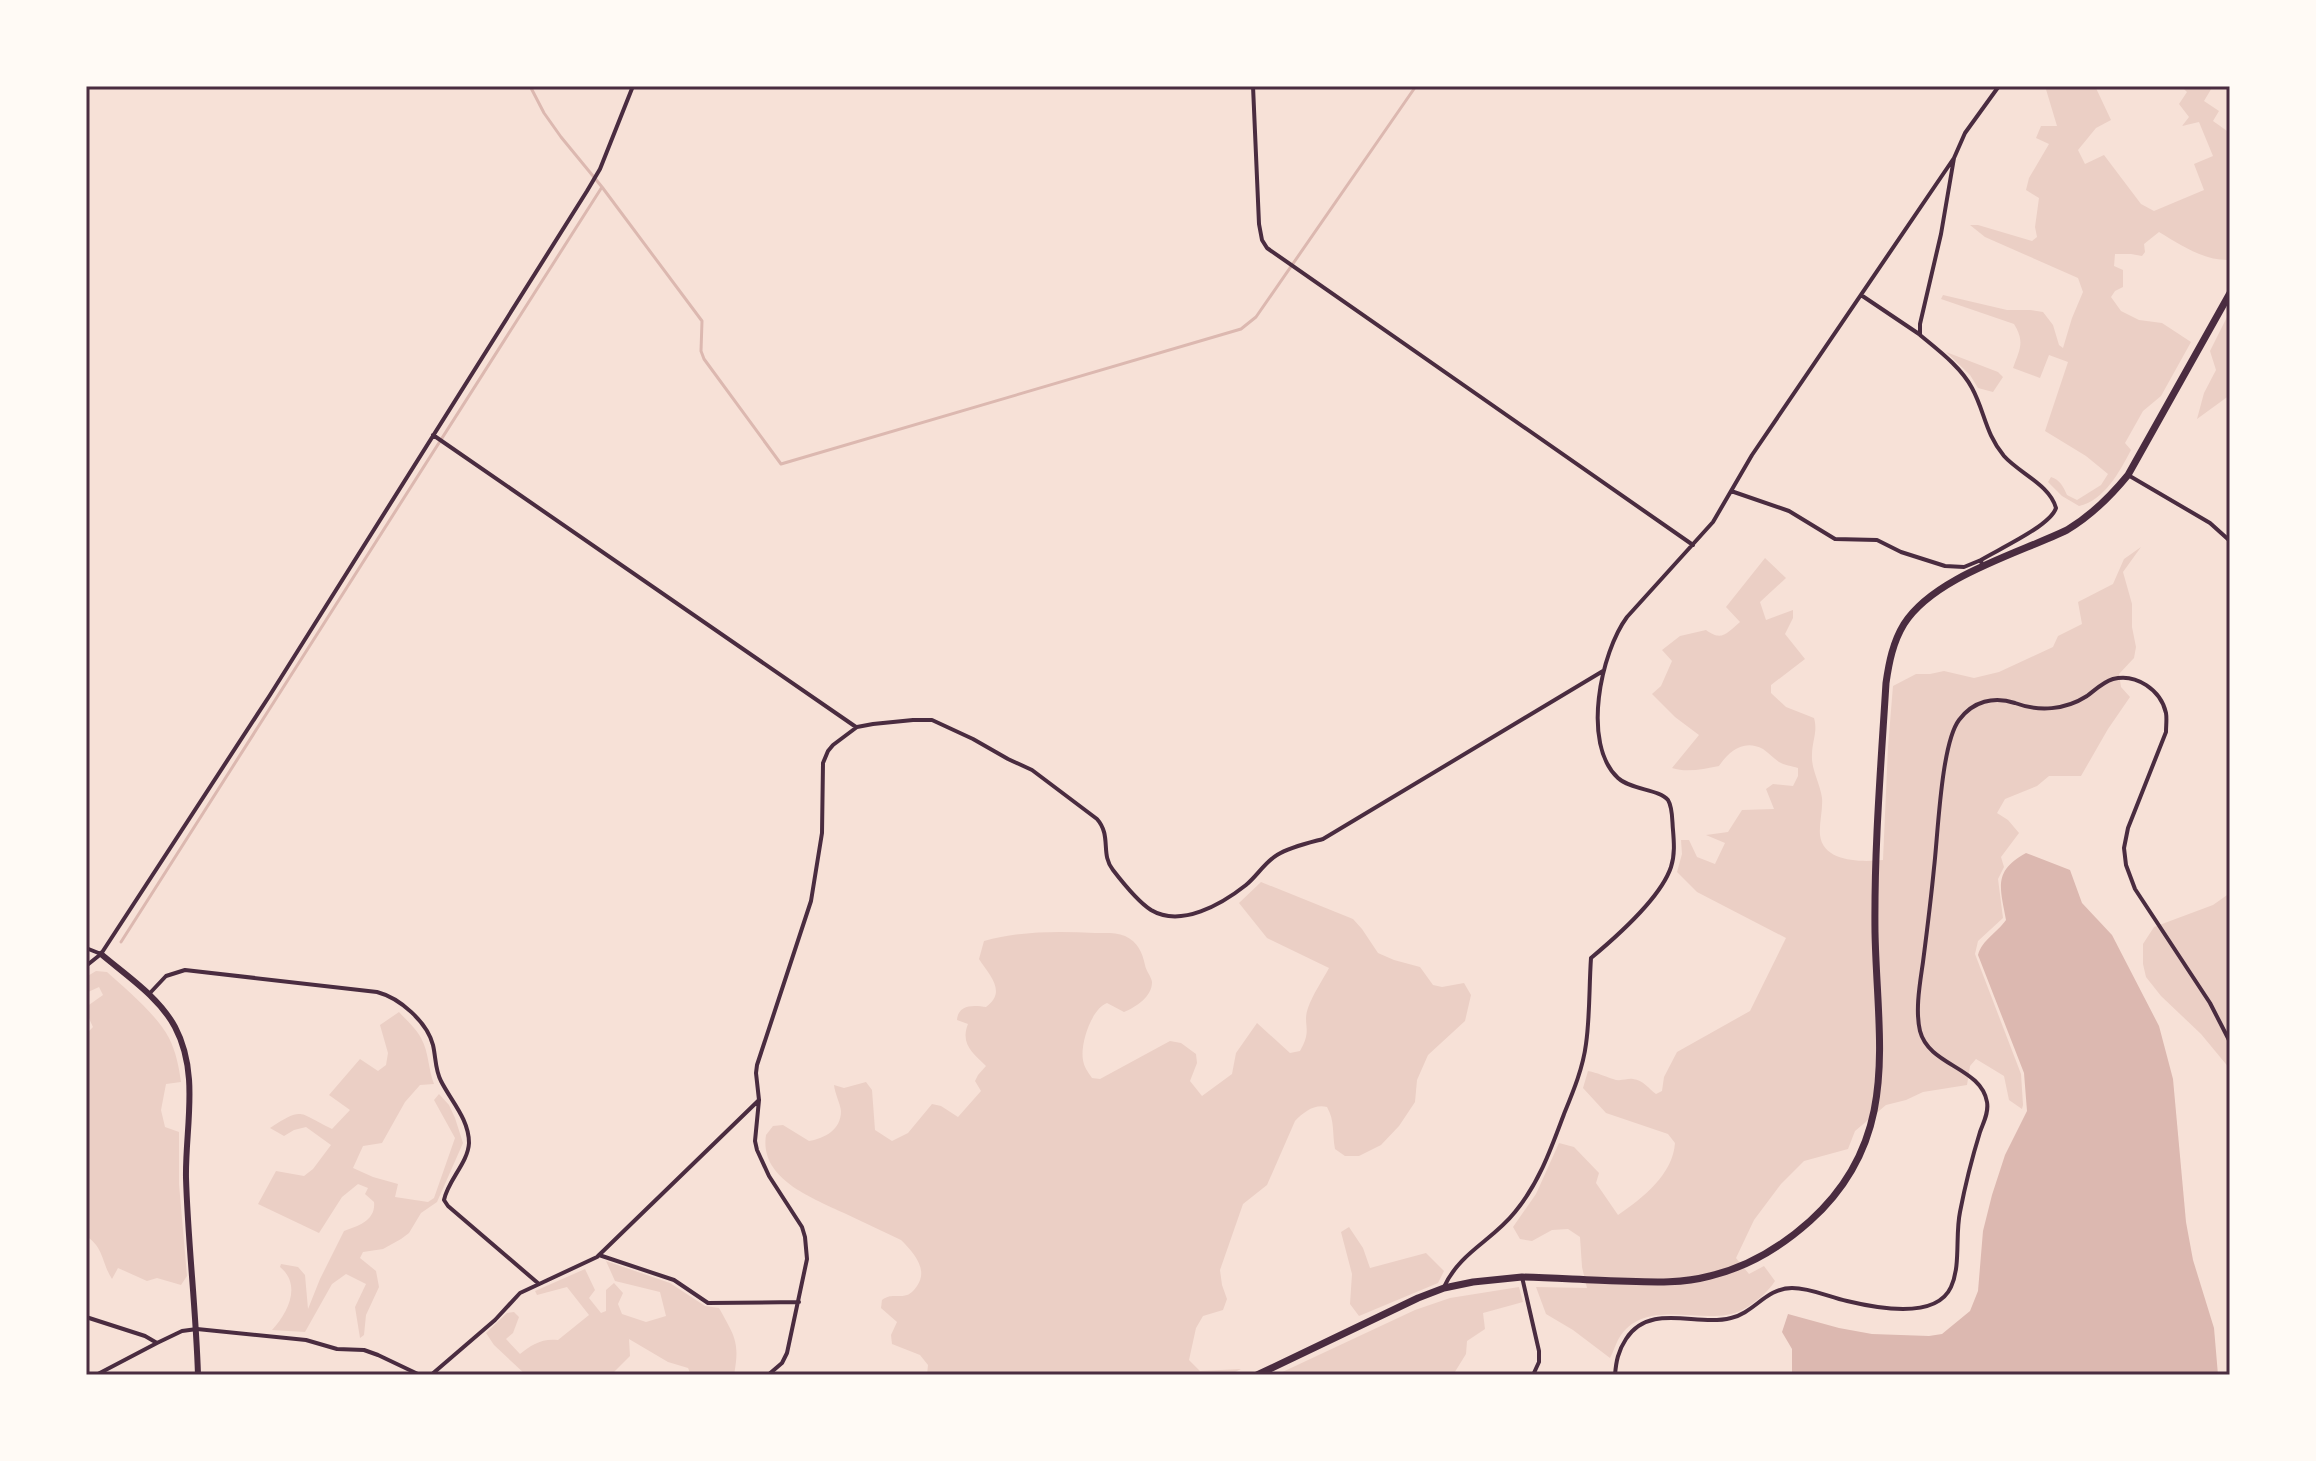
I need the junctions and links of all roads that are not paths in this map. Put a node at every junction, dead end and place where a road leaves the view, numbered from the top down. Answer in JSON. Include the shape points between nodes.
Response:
{"nodes":[{"id":1,"x":633,"y":86,"type":"edge"},
{"id":2,"x":1253,"y":86,"type":"edge"},
{"id":3,"x":1999,"y":86,"type":"edge"},
{"id":4,"x":1954,"y":158,"type":"junction"},
{"id":5,"x":2230,"y":293,"type":"edge"},
{"id":6,"x":1861,"y":295,"type":"junction"},
{"id":7,"x":1920,"y":335,"type":"junction"},
{"id":8,"x":436,"y":436,"type":"junction"},
{"id":9,"x":2128,"y":475,"type":"junction"},
{"id":10,"x":1731,"y":491,"type":"junction"},
{"id":11,"x":2230,"y":541,"type":"edge"},
{"id":12,"x":1693,"y":545,"type":"junction"},
{"id":13,"x":1982,"y":564,"type":"junction"},
{"id":14,"x":1603,"y":671,"type":"junction"},
{"id":15,"x":857,"y":727,"type":"junction"},
{"id":16,"x":86,"y":948,"type":"edge"},
{"id":17,"x":101,"y":954,"type":"junction"},
{"id":18,"x":86,"y":966,"type":"edge"},
{"id":19,"x":148,"y":995,"type":"junction"},
{"id":20,"x":2230,"y":1042,"type":"edge"},
{"id":21,"x":759,"y":1100,"type":"junction"},
{"id":22,"x":599,"y":1255,"type":"junction"},
{"id":23,"x":1522,"y":1277,"type":"junction"},
{"id":24,"x":539,"y":1284,"type":"junction"},
{"id":25,"x":1444,"y":1288,"type":"junction"},
{"id":26,"x":799,"y":1302,"type":"junction"},
{"id":27,"x":86,"y":1317,"type":"edge"},
{"id":28,"x":197,"y":1329,"type":"junction"},
{"id":29,"x":157,"y":1343,"type":"junction"},
{"id":30,"x":96,"y":1375,"type":"edge"},
{"id":31,"x":198,"y":1375,"type":"edge"},
{"id":32,"x":420,"y":1375,"type":"edge"},
{"id":33,"x":431,"y":1375,"type":"edge"},
{"id":34,"x":768,"y":1375,"type":"edge"},
{"id":35,"x":1257,"y":1375,"type":"edge"},
{"id":36,"x":1533,"y":1375,"type":"edge"},
{"id":37,"x":1615,"y":1375,"type":"edge"}],
"edges":[{"from":1,"to":8,"type":"street","via":[[600,169]]},
{"from":2,"to":12,"type":"street","via":[[1260,232],[1267,248]]},
{"from":3,"to":4,"type":"street"},
{"from":4,"to":6,"type":"street"},
{"from":4,"to":7,"type":"street"},
{"from":5,"to":9,"type":"main road"},
{"from":6,"to":7,"type":"street"},
{"from":6,"to":10,"type":"street"},
{"from":7,"to":13,"type":"street","via":[[1966,379],[2004,457],[2055,502],[2051,517]]},
{"from":8,"to":15,"type":"street"},
{"from":8,"to":17,"type":"street"},
{"from":9,"to":11,"type":"street","via":[[2210,523]]},
{"from":9,"to":13,"type":"main road","via":[[2082,521]]},
{"from":10,"to":12,"type":"street"},
{"from":10,"to":13,"type":"street","via":[[1789,511],[1835,539],[1877,540],[1945,566]]},
{"from":12,"to":14,"type":"street","via":[[1620,626]]},
{"from":13,"to":23,"type":"main road","via":[[1920,605],[1897,637],[1888,665],[1876,874],[1879,1087],[1870,1133],[1851,1173],[1800,1230],[1730,1271],[1667,1282]]},
{"from":14,"to":15,"type":"street","via":[[1323,839],[1273,857],[1246,884],[1192,914],[1146,907],[1110,867],[1104,827],[1032,770],[932,720]]},
{"from":14,"to":25,"type":"street","via":[[1597,718],[1605,758],[1621,780],[1668,800],[1671,866],[1654,895],[1591,958],[1581,1069],[1533,1187],[1504,1225],[1464,1256]]},
{"from":15,"to":21,"type":"street","via":[[833,745],[823,763],[815,881],[757,1065]]},
{"from":16,"to":17,"type":"street"},
{"from":17,"to":18,"type":"street"},
{"from":17,"to":19,"type":"street"},
{"from":19,"to":24,"type":"street","via":[[166,976],[185,970],[377,992],[401,1002],[429,1034],[436,1069],[466,1129],[466,1154],[444,1200]]},
{"from":19,"to":28,"type":"street","via":[[174,1026],[190,1072],[186,1179]]},
{"from":20,"to":37,"type":"street","via":[[2135,889],[2126,865],[2128,828],[2166,732],[2167,715],[2155,692],[2122,677],[2055,708],[1982,701],[1958,721],[1950,742],[1919,989],[1920,1032],[1926,1044],[1966,1072],[1987,1102],[1960,1212],[1956,1270],[1947,1295],[1916,1309],[1850,1302],[1793,1288],[1771,1293],[1733,1318],[1653,1319],[1628,1335]]},
{"from":21,"to":22,"type":"street"},
{"from":21,"to":26,"type":"street","via":[[757,1150],[805,1237],[807,1259]]},
{"from":22,"to":24,"type":"street"},
{"from":22,"to":26,"type":"street","via":[[674,1280],[708,1303]]},
{"from":23,"to":25,"type":"main road"},
{"from":23,"to":36,"type":"street","via":[[1539,1351]]},
{"from":24,"to":33,"type":"street","via":[[514,1298]]},
{"from":25,"to":35,"type":"main road"},
{"from":26,"to":34,"type":"street","via":[[787,1353]]},
{"from":27,"to":29,"type":"street"},
{"from":28,"to":29,"type":"street"},
{"from":28,"to":31,"type":"street"},
{"from":28,"to":32,"type":"street","via":[[364,1350]]},
{"from":29,"to":30,"type":"street"}]}
